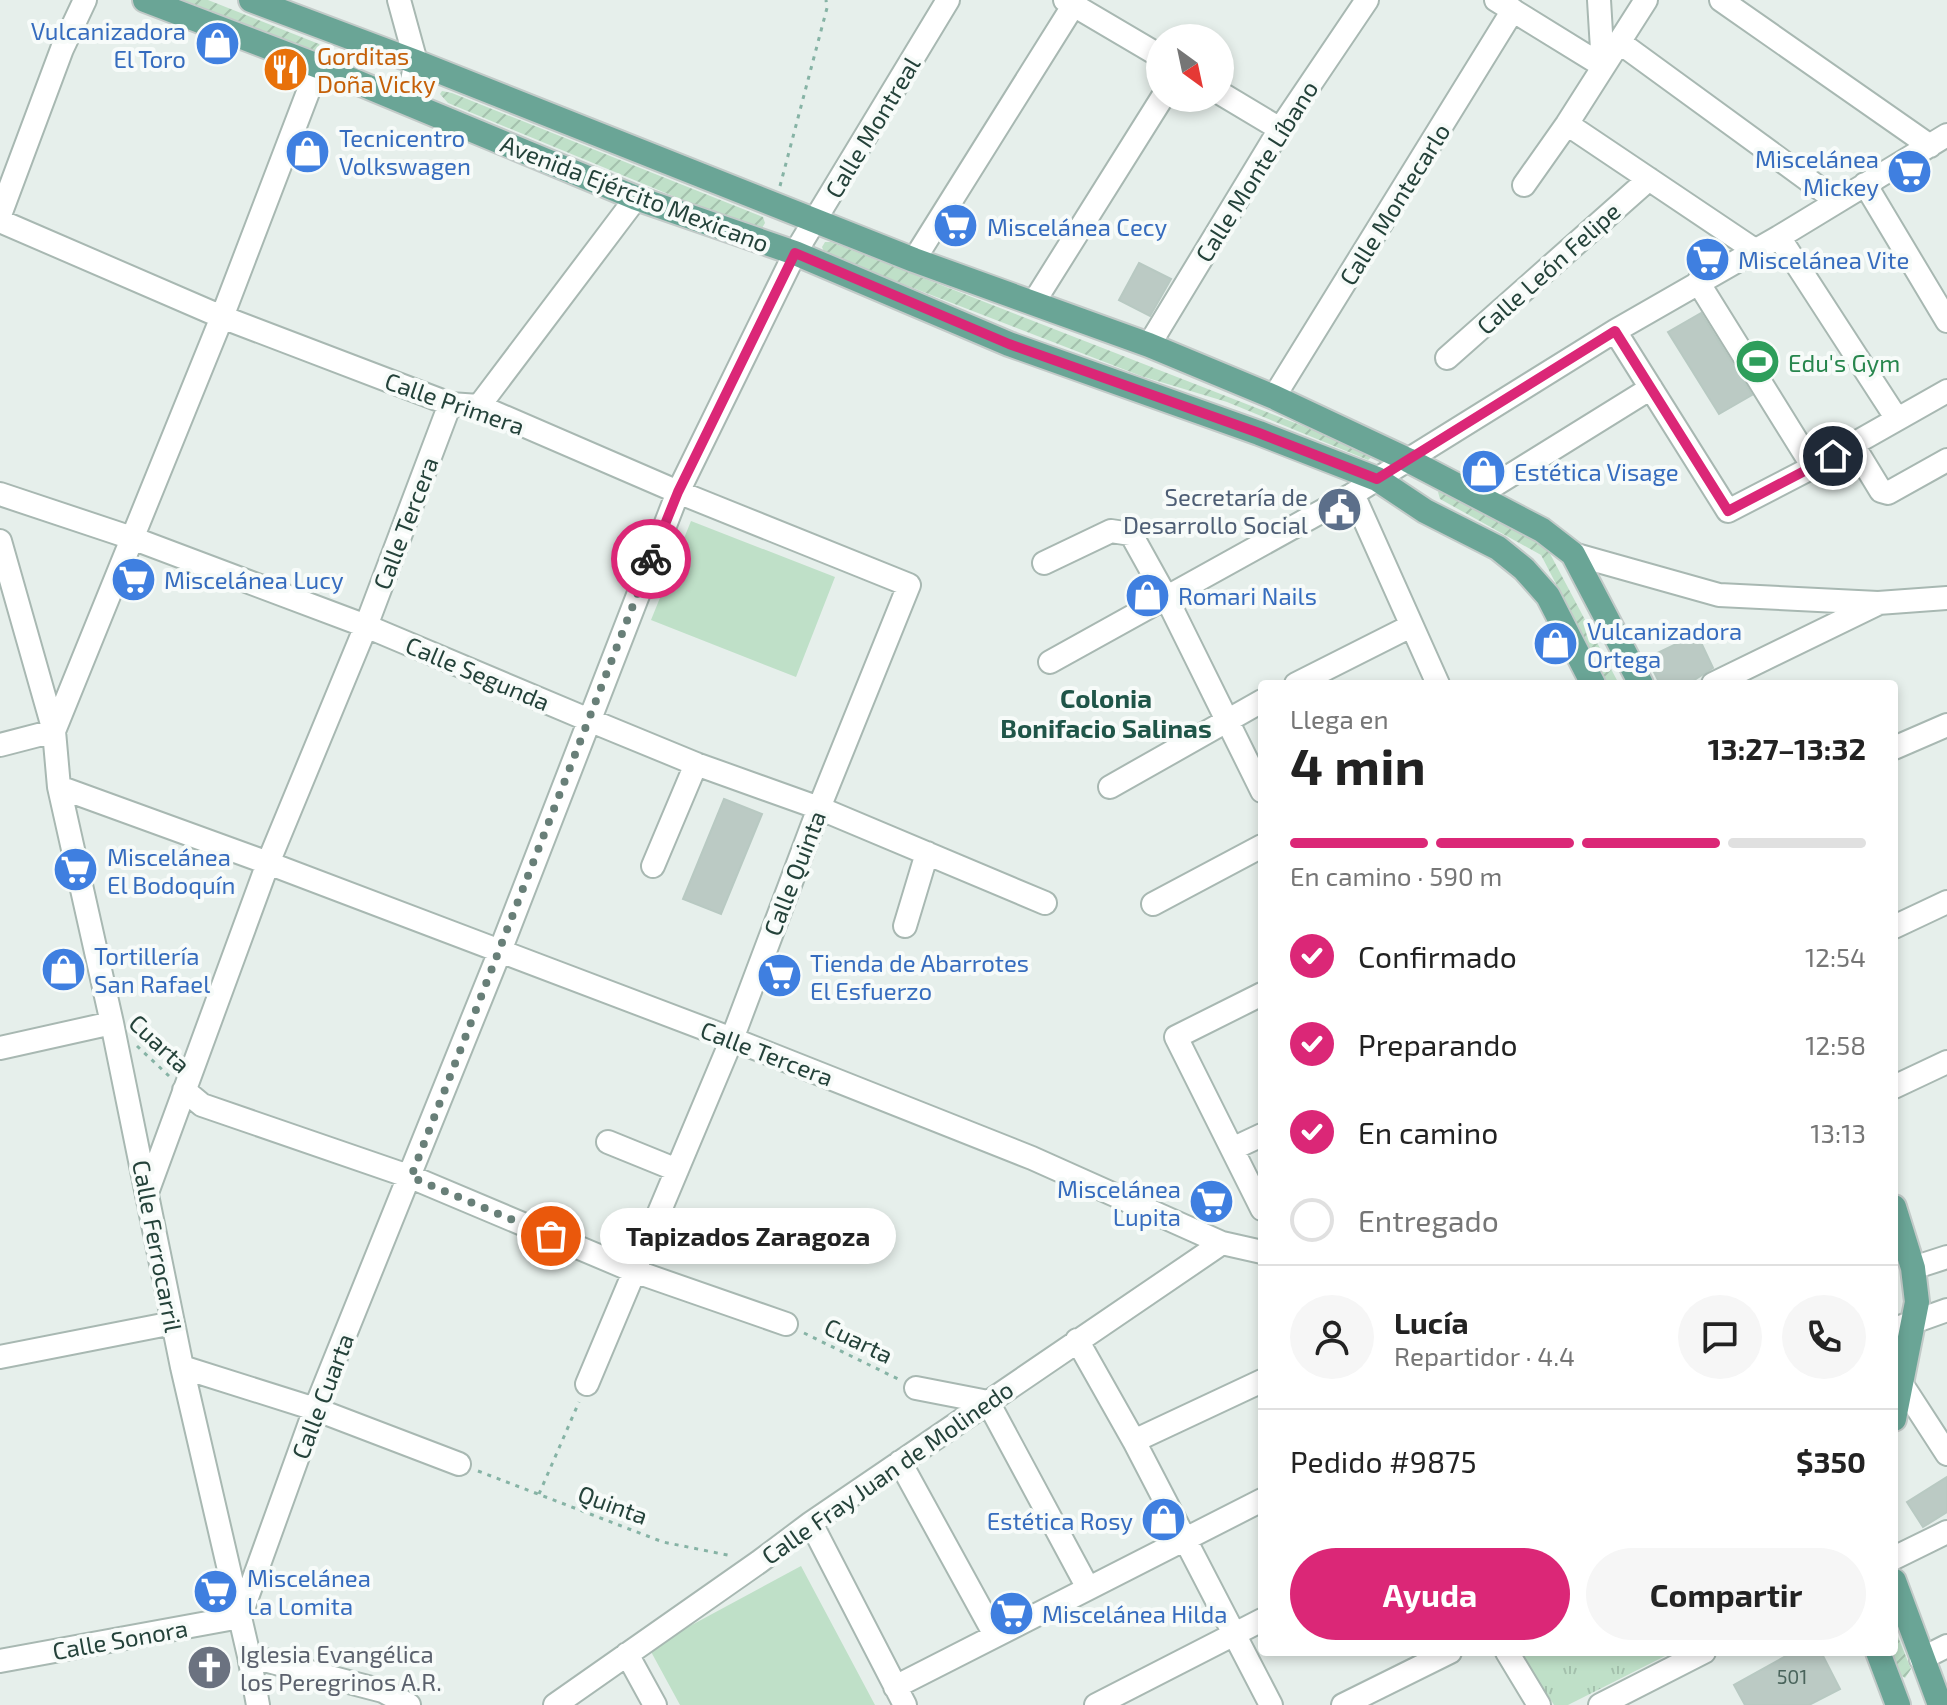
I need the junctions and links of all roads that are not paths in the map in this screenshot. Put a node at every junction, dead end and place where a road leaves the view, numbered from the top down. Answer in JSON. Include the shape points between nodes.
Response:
{"nodes":[{"id":1,"x":85,"y":0,"type":"edge"},
{"id":2,"x":145,"y":0,"type":"edge"},
{"id":3,"x":251,"y":0,"type":"edge"},
{"id":4,"x":399,"y":0,"type":"edge"},
{"id":5,"x":948,"y":0,"type":"edge"},
{"id":6,"x":1367,"y":0,"type":"edge"},
{"id":7,"x":1599,"y":0,"type":"edge"},
{"id":8,"x":1646,"y":0,"type":"edge"},
{"id":9,"x":1721,"y":0,"type":"edge"},
{"id":10,"x":1069,"y":3,"type":"edge"},
{"id":11,"x":1505,"y":5,"type":"edge"},
{"id":12,"x":1619,"y":42,"type":"junction"},
{"id":13,"x":1146,"y":48,"type":"edge"},
{"id":14,"x":416,"y":62,"type":"junction"},
{"id":15,"x":318,"y":66,"type":"junction"},
{"id":16,"x":1603,"y":66,"type":"junction"},
{"id":17,"x":1234,"y":101,"type":"edge"},
{"id":18,"x":407,"y":103,"type":"junction"},
{"id":19,"x":1153,"y":112,"type":"edge"},
{"id":20,"x":1567,"y":124,"type":"junction"},
{"id":21,"x":1280,"y":129,"type":"junction"},
{"id":22,"x":1939,"y":140,"type":"edge"},
{"id":23,"x":1649,"y":179,"type":"junction"},
{"id":24,"x":1865,"y":184,"type":"junction"},
{"id":25,"x":1524,"y":185,"type":"dead end"},
{"id":26,"x":636,"y":198,"type":"junction"},
{"id":27,"x":1837,"y":201,"type":"junction"},
{"id":28,"x":0,"y":218,"type":"edge"},
{"id":29,"x":815,"y":221,"type":"junction"},
{"id":30,"x":1779,"y":237,"type":"junction"},
{"id":31,"x":1753,"y":249,"type":"junction"},
{"id":32,"x":795,"y":253,"type":"junction"},
{"id":33,"x":914,"y":260,"type":"junction"},
{"id":34,"x":1698,"y":282,"type":"junction"},
{"id":35,"x":1034,"y":302,"type":"junction"},
{"id":36,"x":222,"y":317,"type":"junction"},
{"id":37,"x":1947,"y":321,"type":"edge"},
{"id":38,"x":1615,"y":331,"type":"junction"},
{"id":39,"x":1149,"y":345,"type":"junction"},
{"id":40,"x":1447,"y":358,"type":"dead end"},
{"id":41,"x":1651,"y":388,"type":"junction"},
{"id":42,"x":1947,"y":391,"type":"edge"},
{"id":43,"x":1274,"y":397,"type":"junction"},
{"id":44,"x":450,"y":404,"type":"junction"},
{"id":45,"x":479,"y":406,"type":"junction"},
{"id":46,"x":1897,"y":419,"type":"junction"},
{"id":47,"x":1853,"y":445,"type":"junction"},
{"id":48,"x":1408,"y":460,"type":"junction"},
{"id":49,"x":1947,"y":460,"type":"edge"},
{"id":50,"x":1813,"y":467,"type":"junction"},
{"id":51,"x":1377,"y":479,"type":"junction"},
{"id":52,"x":678,"y":492,"type":"junction"},
{"id":53,"x":0,"y":494,"type":"edge"},
{"id":54,"x":1353,"y":494,"type":"junction"},
{"id":55,"x":1477,"y":496,"type":"junction"},
{"id":56,"x":132,"y":538,"type":"junction"},
{"id":57,"x":0,"y":541,"type":"edge"},
{"id":58,"x":1573,"y":554,"type":"junction"},
{"id":59,"x":1044,"y":563,"type":"dead end"},
{"id":60,"x":909,"y":585,"type":"joint"},
{"id":61,"x":1166,"y":597,"type":"junction"},
{"id":62,"x":1947,"y":598,"type":"edge"},
{"id":63,"x":1878,"y":603,"type":"junction"},
{"id":64,"x":366,"y":626,"type":"junction"},
{"id":65,"x":1411,"y":626,"type":"junction"},
{"id":66,"x":1050,"y":662,"type":"dead end"},
{"id":67,"x":1304,"y":680,"type":"edge"},
{"id":68,"x":1436,"y":680,"type":"edge"},
{"id":69,"x":1591,"y":680,"type":"edge"},
{"id":70,"x":1639,"y":680,"type":"edge"},
{"id":71,"x":1721,"y":680,"type":"edge"},
{"id":72,"x":1258,"y":703,"type":"edge"},
{"id":73,"x":589,"y":720,"type":"junction"},
{"id":74,"x":1225,"y":720,"type":"junction"},
{"id":75,"x":1947,"y":725,"type":"edge"},
{"id":76,"x":54,"y":731,"type":"junction"},
{"id":77,"x":0,"y":745,"type":"edge"},
{"id":78,"x":1898,"y":746,"type":"edge"},
{"id":79,"x":696,"y":764,"type":"junction"},
{"id":80,"x":1258,"y":783,"type":"edge"},
{"id":81,"x":59,"y":787,"type":"junction"},
{"id":82,"x":1110,"y":787,"type":"dead end"},
{"id":83,"x":819,"y":808,"type":"junction"},
{"id":84,"x":1258,"y":848,"type":"edge"},
{"id":85,"x":927,"y":853,"type":"junction"},
{"id":86,"x":268,"y":863,"type":"junction"},
{"id":87,"x":653,"y":866,"type":"dead end"},
{"id":88,"x":1947,"y":902,"type":"edge"},
{"id":89,"x":1045,"y":903,"type":"dead end"},
{"id":90,"x":1153,"y":904,"type":"dead end"},
{"id":91,"x":1898,"y":925,"type":"edge"},
{"id":92,"x":905,"y":926,"type":"dead end"},
{"id":93,"x":500,"y":951,"type":"junction"},
{"id":94,"x":1258,"y":996,"type":"edge"},
{"id":95,"x":112,"y":1023,"type":"junction"},
{"id":96,"x":732,"y":1039,"type":"junction"},
{"id":97,"x":0,"y":1048,"type":"edge"},
{"id":98,"x":1947,"y":1062,"type":"edge"},
{"id":99,"x":1898,"y":1085,"type":"edge"},
{"id":100,"x":184,"y":1090,"type":"junction"},
{"id":101,"x":1258,"y":1137,"type":"edge"},
{"id":102,"x":608,"y":1142,"type":"dead end"},
{"id":103,"x":1232,"y":1149,"type":"junction"},
{"id":104,"x":677,"y":1170,"type":"junction"},
{"id":105,"x":411,"y":1177,"type":"junction"},
{"id":106,"x":148,"y":1191,"type":"junction"},
{"id":107,"x":1258,"y":1201,"type":"edge"},
{"id":108,"x":1898,"y":1220,"type":"edge"},
{"id":109,"x":1222,"y":1243,"type":"junction"},
{"id":110,"x":1258,"y":1251,"type":"edge"},
{"id":111,"x":1947,"y":1257,"type":"edge"},
{"id":112,"x":1913,"y":1268,"type":"junction"},
{"id":113,"x":634,"y":1271,"type":"junction"},
{"id":114,"x":1947,"y":1310,"type":"edge"},
{"id":115,"x":173,"y":1323,"type":"junction"},
{"id":116,"x":786,"y":1324,"type":"road end"},
{"id":117,"x":1903,"y":1327,"type":"edge"},
{"id":118,"x":1077,"y":1340,"type":"junction"},
{"id":119,"x":0,"y":1357,"type":"edge"},
{"id":120,"x":182,"y":1367,"type":"junction"},
{"id":121,"x":1898,"y":1374,"type":"edge"},
{"id":122,"x":1258,"y":1383,"type":"edge"},
{"id":123,"x":587,"y":1384,"type":"road end"},
{"id":124,"x":1898,"y":1384,"type":"edge"},
{"id":125,"x":916,"y":1388,"type":"road end"},
{"id":126,"x":988,"y":1402,"type":"junction"},
{"id":127,"x":315,"y":1409,"type":"junction"},
{"id":128,"x":1134,"y":1441,"type":"junction"},
{"id":129,"x":1947,"y":1454,"type":"edge"},
{"id":130,"x":900,"y":1462,"type":"junction"},
{"id":131,"x":459,"y":1464,"type":"road end"},
{"id":132,"x":1258,"y":1502,"type":"edge"},
{"id":133,"x":811,"y":1523,"type":"junction"},
{"id":134,"x":1947,"y":1532,"type":"edge"},
{"id":135,"x":1185,"y":1538,"type":"junction"},
{"id":136,"x":1898,"y":1556,"type":"edge"},
{"id":137,"x":1088,"y":1588,"type":"junction"},
{"id":138,"x":1898,"y":1593,"type":"edge"},
{"id":139,"x":240,"y":1617,"type":"junction"},
{"id":140,"x":1258,"y":1622,"type":"edge"},
{"id":141,"x":1234,"y":1634,"type":"junction"},
{"id":142,"x":995,"y":1635,"type":"junction"},
{"id":143,"x":1947,"y":1646,"type":"edge"},
{"id":144,"x":627,"y":1654,"type":"junction"},
{"id":145,"x":249,"y":1656,"type":"junction"},
{"id":146,"x":1442,"y":1656,"type":"edge"},
{"id":147,"x":1509,"y":1656,"type":"edge"},
{"id":148,"x":1697,"y":1656,"type":"edge"},
{"id":149,"x":1880,"y":1656,"type":"edge"},
{"id":150,"x":1921,"y":1659,"type":"junction"},
{"id":151,"x":0,"y":1661,"type":"edge"},
{"id":152,"x":900,"y":1696,"type":"edge"},
{"id":153,"x":1626,"y":1699,"type":"edge"},
{"id":154,"x":258,"y":1705,"type":"edge"},
{"id":155,"x":409,"y":1705,"type":"edge"},
{"id":156,"x":555,"y":1705,"type":"edge"},
{"id":157,"x":655,"y":1705,"type":"edge"},
{"id":158,"x":1096,"y":1705,"type":"edge"},
{"id":159,"x":1271,"y":1705,"type":"edge"},
{"id":160,"x":1343,"y":1705,"type":"edge"},
{"id":161,"x":1539,"y":1705,"type":"edge"},
{"id":162,"x":1600,"y":1705,"type":"edge"},
{"id":163,"x":1898,"y":1705,"type":"edge"},
{"id":164,"x":1940,"y":1705,"type":"edge"}],
"edges":[{"from":1,"to":28,"type":"street","name":"Calle Primera"},
{"from":2,"to":15,"type":"main road","name":"Avenida Ejército Mexicano"},
{"from":3,"to":14,"type":"main road","name":"Avenida Ejército Mexicano"},
{"from":4,"to":14,"type":"street"},
{"from":5,"to":29,"type":"street","name":"Calle Montreal"},
{"from":6,"to":21,"type":"street","name":"Calle Monte Líbano"},
{"from":7,"to":16,"type":"street"},
{"from":8,"to":12,"type":"street"},
{"from":9,"to":22,"type":"street"},
{"from":10,"to":13,"type":"street"},
{"from":10,"to":33,"type":"street"},
{"from":11,"to":16,"type":"street"},
{"from":11,"to":43,"type":"street","name":"Calle Montecarlo"},
{"from":12,"to":16,"type":"street"},
{"from":12,"to":27,"type":"street"},
{"from":14,"to":18,"type":"street"},
{"from":14,"to":29,"type":"main road","name":"Avenida Ejército Mexicano"},
{"from":15,"to":18,"type":"main road","name":"Avenida Ejército Mexicano"},
{"from":15,"to":36,"type":"street"},
{"from":16,"to":20,"type":"street"},
{"from":17,"to":21,"type":"street"},
{"from":18,"to":26,"type":"main road","name":"Avenida Ejército Mexicano"},
{"from":19,"to":35,"type":"street"},
{"from":20,"to":23,"type":"street"},
{"from":20,"to":25,"type":"street"},
{"from":21,"to":39,"type":"street","name":"Calle Monte Líbano"},
{"from":22,"to":24,"type":"street"},
{"from":23,"to":31,"type":"street"},
{"from":23,"to":40,"type":"street","name":"Calle León Felipe"},
{"from":24,"to":27,"type":"street"},
{"from":24,"to":37,"type":"street"},
{"from":26,"to":32,"type":"main road","name":"Avenida Ejército Mexicano"},
{"from":26,"to":45,"type":"street"},
{"from":27,"to":30,"type":"street"},
{"from":28,"to":36,"type":"street","name":"Calle Primera"},
{"from":29,"to":32,"type":"street","name":"Calle Montreal"},
{"from":29,"to":33,"type":"main road","name":"Avenida Ejército Mexicano"},
{"from":30,"to":31,"type":"street"},
{"from":30,"to":46,"type":"street"},
{"from":31,"to":34,"type":"street"},
{"from":32,"to":51,"type":"main road","name":"Avenida Ejército Mexicano","via":[[1009,344]]},
{"from":32,"to":52,"type":"street","name":"Calle Cuarta"},
{"from":33,"to":35,"type":"main road","name":"Avenida Ejército Mexicano"},
{"from":34,"to":38,"type":"street"},
{"from":34,"to":50,"type":"street"},
{"from":35,"to":39,"type":"main road","name":"Avenida Ejército Mexicano"},
{"from":36,"to":44,"type":"street","name":"Calle Primera"},
{"from":36,"to":56,"type":"street"},
{"from":38,"to":41,"type":"street"},
{"from":38,"to":48,"type":"street"},
{"from":39,"to":43,"type":"main road","name":"Avenida Ejército Mexicano"},
{"from":41,"to":50,"type":"street","via":[[1728,511]]},
{"from":41,"to":55,"type":"street"},
{"from":42,"to":46,"type":"street"},
{"from":43,"to":48,"type":"main road","name":"Avenida Ejército Mexicano"},
{"from":44,"to":45,"type":"street","name":"Calle Primera"},
{"from":44,"to":64,"type":"street","name":"Calle Tercera"},
{"from":45,"to":52,"type":"street","name":"Calle Primera"},
{"from":46,"to":47,"type":"street"},
{"from":47,"to":49,"type":"street","via":[[1881,491],[1888,493]]},
{"from":47,"to":50,"type":"street"},
{"from":48,"to":51,"type":"street"},
{"from":48,"to":55,"type":"main road","name":"Avenida Ejército Mexicano"},
{"from":51,"to":54,"type":"street"},
{"from":51,"to":69,"type":"main road","name":"Avenida Ejército Mexicano","via":[[1425,511],[1498,548],[1524,569],[1548,596]]},
{"from":52,"to":60,"type":"street","name":"Calle Primera"},
{"from":52,"to":73,"type":"street","name":"Calle Cuarta"},
{"from":53,"to":56,"type":"street","name":"Calle Segunda"},
{"from":54,"to":61,"type":"street"},
{"from":54,"to":65,"type":"street"},
{"from":55,"to":58,"type":"main road","name":"Avenida Ejército Mexicano","via":[[1542,530]]},
{"from":56,"to":64,"type":"street","name":"Calle Segunda"},
{"from":56,"to":76,"type":"street"},
{"from":57,"to":76,"type":"street"},
{"from":58,"to":63,"type":"street","via":[[1719,595]]},
{"from":58,"to":70,"type":"main road","name":"Avenida Ejército Mexicano"},
{"from":59,"to":61,"type":"street","via":[[1097,536],[1121,531],[1131,534]]},
{"from":60,"to":83,"type":"street","name":"Calle Quinta"},
{"from":61,"to":66,"type":"street"},
{"from":61,"to":74,"type":"street"},
{"from":62,"to":63,"type":"street"},
{"from":63,"to":71,"type":"street"},
{"from":64,"to":73,"type":"street","name":"Calle Segunda"},
{"from":64,"to":86,"type":"street","name":"Calle Tercera"},
{"from":65,"to":67,"type":"street"},
{"from":65,"to":68,"type":"street"},
{"from":72,"to":74,"type":"street"},
{"from":73,"to":79,"type":"street","name":"Calle Segunda"},
{"from":73,"to":93,"type":"street","name":"Calle Cuarta"},
{"from":74,"to":80,"type":"street"},
{"from":74,"to":82,"type":"street"},
{"from":75,"to":78,"type":"street"},
{"from":76,"to":77,"type":"street"},
{"from":76,"to":81,"type":"street","name":"Calle Ferrocarril"},
{"from":79,"to":83,"type":"street","name":"Calle Segunda"},
{"from":79,"to":87,"type":"street"},
{"from":81,"to":86,"type":"street","name":"Calle Tercera"},
{"from":81,"to":95,"type":"street","name":"Calle Ferrocarril"},
{"from":83,"to":85,"type":"street","name":"Calle Segunda"},
{"from":83,"to":96,"type":"street","name":"Calle Quinta"},
{"from":84,"to":90,"type":"street"},
{"from":85,"to":89,"type":"street","name":"Calle Segunda"},
{"from":85,"to":92,"type":"street"},
{"from":86,"to":93,"type":"street","name":"Calle Tercera"},
{"from":86,"to":100,"type":"street","name":"Calle Tercera"},
{"from":88,"to":91,"type":"street"},
{"from":93,"to":96,"type":"street","name":"Calle Tercera"},
{"from":93,"to":105,"type":"street","name":"Calle Cuarta"},
{"from":94,"to":103,"type":"street","via":[[1176,1037]]},
{"from":95,"to":97,"type":"street"},
{"from":95,"to":106,"type":"street","name":"Calle Ferrocarril"},
{"from":96,"to":104,"type":"street","name":"Calle Quinta"},
{"from":96,"to":109,"type":"street","name":"Calle Tercera","via":[[1032,1158]]},
{"from":98,"to":99,"type":"street"},
{"from":100,"to":105,"type":"street","via":[[202,1105]]},
{"from":100,"to":106,"type":"street","name":"Calle Tercera"},
{"from":101,"to":103,"type":"street"},
{"from":102,"to":104,"type":"street"},
{"from":103,"to":107,"type":"street"},
{"from":104,"to":113,"type":"street","name":"Calle Quinta"},
{"from":105,"to":113,"type":"street"},
{"from":105,"to":127,"type":"street","name":"Calle Cuarta"},
{"from":106,"to":115,"type":"street","name":"Calle Ferrocarril"},
{"from":108,"to":112,"type":"main road"},
{"from":109,"to":110,"type":"street","name":"Calle Tercera"},
{"from":109,"to":118,"type":"street","name":"Calle Fray Juan de Molinedo"},
{"from":111,"to":112,"type":"street"},
{"from":112,"to":117,"type":"main road","via":[[1917,1302]]},
{"from":113,"to":116,"type":"street"},
{"from":113,"to":123,"type":"street","name":"Calle Quinta"},
{"from":114,"to":117,"type":"street"},
{"from":115,"to":119,"type":"street"},
{"from":115,"to":120,"type":"street","name":"Calle Ferrocarril"},
{"from":117,"to":121,"type":"main road"},
{"from":118,"to":126,"type":"street","name":"Calle Fray Juan de Molinedo"},
{"from":118,"to":128,"type":"street"},
{"from":120,"to":127,"type":"street"},
{"from":120,"to":139,"type":"street","name":"Calle Ferrocarril"},
{"from":122,"to":128,"type":"street"},
{"from":124,"to":129,"type":"street"},
{"from":125,"to":126,"type":"street"},
{"from":126,"to":130,"type":"street","name":"Calle Fray Juan de Molinedo"},
{"from":126,"to":137,"type":"street"},
{"from":127,"to":131,"type":"street"},
{"from":127,"to":139,"type":"street","name":"Calle Cuarta"},
{"from":128,"to":135,"type":"street"},
{"from":130,"to":133,"type":"street","name":"Calle Fray Juan de Molinedo"},
{"from":130,"to":142,"type":"street"},
{"from":132,"to":135,"type":"street"},
{"from":133,"to":144,"type":"street","name":"Calle Fray Juan de Molinedo"},
{"from":133,"to":152,"type":"street"},
{"from":134,"to":136,"type":"street"},
{"from":135,"to":137,"type":"street"},
{"from":135,"to":141,"type":"street"},
{"from":137,"to":142,"type":"street"},
{"from":138,"to":150,"type":"main road"},
{"from":139,"to":145,"type":"street","name":"Calle Ferrocarril"},
{"from":139,"to":151,"type":"street","name":"Calle Sonora"},
{"from":140,"to":141,"type":"street"},
{"from":141,"to":158,"type":"street"},
{"from":141,"to":159,"type":"street"},
{"from":142,"to":152,"type":"street"},
{"from":143,"to":150,"type":"street"},
{"from":144,"to":156,"type":"street","name":"Calle Fray Juan de Molinedo"},
{"from":144,"to":157,"type":"street"},
{"from":145,"to":154,"type":"street","name":"Calle Ferrocarril"},
{"from":145,"to":155,"type":"street","via":[[383,1691]]},
{"from":146,"to":160,"type":"street"},
{"from":147,"to":161,"type":"street"},
{"from":148,"to":153,"type":"street"},
{"from":149,"to":163,"type":"main road"},
{"from":150,"to":164,"type":"main road"},
{"from":153,"to":162,"type":"street"}]}
